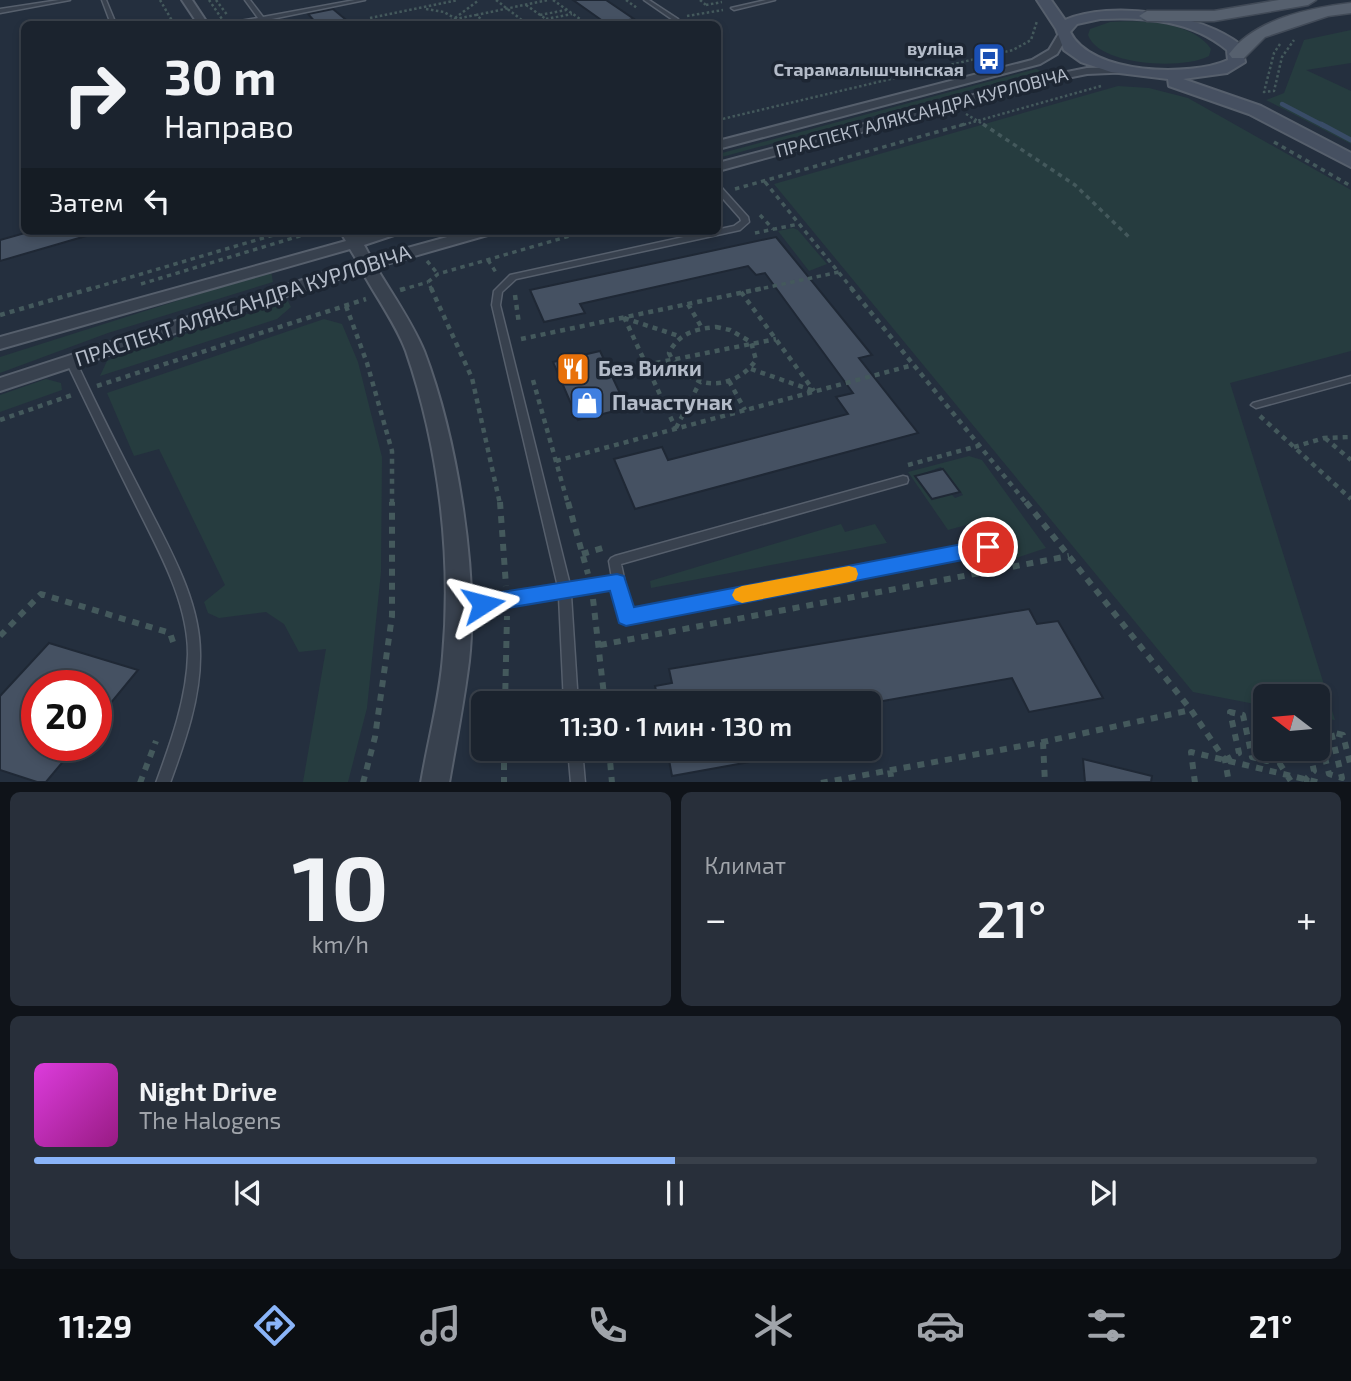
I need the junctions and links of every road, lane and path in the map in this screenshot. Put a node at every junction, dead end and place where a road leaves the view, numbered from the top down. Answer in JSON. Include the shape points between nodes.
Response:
{"nodes":[{"id":1,"x":68,"y":0,"type":"edge"},
{"id":2,"x":104,"y":0,"type":"edge"},
{"id":3,"x":160,"y":0,"type":"edge"},
{"id":4,"x":187,"y":0,"type":"edge"},
{"id":5,"x":209,"y":0,"type":"edge"},
{"id":6,"x":247,"y":0,"type":"edge"},
{"id":7,"x":363,"y":0,"type":"edge"},
{"id":8,"x":458,"y":0,"type":"edge"},
{"id":9,"x":479,"y":0,"type":"edge"},
{"id":10,"x":496,"y":0,"type":"edge"},
{"id":11,"x":548,"y":0,"type":"edge"},
{"id":12,"x":553,"y":0,"type":"edge"},
{"id":13,"x":646,"y":0,"type":"edge"},
{"id":14,"x":700,"y":0,"type":"edge"},
{"id":15,"x":711,"y":0,"type":"edge"},
{"id":16,"x":773,"y":0,"type":"edge"},
{"id":17,"x":1044,"y":0,"type":"edge"},
{"id":18,"x":1308,"y":0,"type":"edge"},
{"id":19,"x":525,"y":4,"type":"junction"},
{"id":20,"x":506,"y":8,"type":"junction"},
{"id":21,"x":734,"y":8,"type":"joint"},
{"id":22,"x":1351,"y":8,"type":"edge"},
{"id":23,"x":414,"y":9,"type":"junction"},
{"id":24,"x":567,"y":10,"type":"junction"},
{"id":25,"x":0,"y":11,"type":"edge"},
{"id":26,"x":572,"y":14,"type":"junction"},
{"id":27,"x":476,"y":15,"type":"junction"},
{"id":28,"x":540,"y":15,"type":"junction"},
{"id":29,"x":1037,"y":15,"type":"dead end"},
{"id":30,"x":1147,"y":16,"type":"junction"},
{"id":31,"x":262,"y":19,"type":"junction"},
{"id":32,"x":455,"y":19,"type":"junction"},
{"id":33,"x":545,"y":19,"type":"junction"},
{"id":34,"x":580,"y":19,"type":"junction"},
{"id":35,"x":675,"y":19,"type":"joint"},
{"id":36,"x":113,"y":21,"type":"edge"},
{"id":37,"x":172,"y":21,"type":"edge"},
{"id":38,"x":201,"y":21,"type":"edge"},
{"id":39,"x":224,"y":21,"type":"edge"},
{"id":40,"x":251,"y":21,"type":"edge"},
{"id":41,"x":374,"y":21,"type":"edge"},
{"id":42,"x":445,"y":21,"type":"edge"},
{"id":43,"x":484,"y":21,"type":"edge"},
{"id":44,"x":523,"y":21,"type":"edge"},
{"id":45,"x":548,"y":21,"type":"edge"},
{"id":46,"x":572,"y":21,"type":"edge"},
{"id":47,"x":583,"y":21,"type":"edge"},
{"id":48,"x":1063,"y":32,"type":"junction"},
{"id":49,"x":1298,"y":36,"type":"dead end"},
{"id":50,"x":1284,"y":38,"type":"dead end"},
{"id":51,"x":1233,"y":61,"type":"junction"},
{"id":52,"x":1128,"y":70,"type":"junction"},
{"id":53,"x":1153,"y":74,"type":"junction"},
{"id":54,"x":1091,"y":89,"type":"dead end"},
{"id":55,"x":951,"y":104,"type":"junction"},
{"id":56,"x":1255,"y":110,"type":"junction"},
{"id":57,"x":721,"y":119,"type":"edge"},
{"id":58,"x":978,"y":121,"type":"junction"},
{"id":59,"x":721,"y":144,"type":"edge"},
{"id":60,"x":1279,"y":145,"type":"dead end"},
{"id":61,"x":1351,"y":161,"type":"edge"},
{"id":62,"x":721,"y":166,"type":"edge"},
{"id":63,"x":765,"y":182,"type":"junction"},
{"id":64,"x":1351,"y":186,"type":"edge"},
{"id":65,"x":721,"y":191,"type":"edge"},
{"id":66,"x":721,"y":193,"type":"edge"},
{"id":67,"x":721,"y":232,"type":"edge"},
{"id":68,"x":268,"y":235,"type":"edge"},
{"id":69,"x":275,"y":235,"type":"edge"},
{"id":70,"x":301,"y":235,"type":"edge"},
{"id":71,"x":472,"y":235,"type":"edge"},
{"id":72,"x":573,"y":235,"type":"edge"},
{"id":73,"x":705,"y":235,"type":"edge"},
{"id":74,"x":352,"y":237,"type":"edge"},
{"id":75,"x":1130,"y":239,"type":"dead end"},
{"id":76,"x":369,"y":264,"type":"junction"},
{"id":77,"x":839,"y":272,"type":"junction"},
{"id":78,"x":428,"y":282,"type":"junction"},
{"id":79,"x":399,"y":290,"type":"dead end"},
{"id":80,"x":741,"y":292,"type":"junction"},
{"id":81,"x":366,"y":299,"type":"dead end"},
{"id":82,"x":688,"y":304,"type":"junction"},
{"id":83,"x":346,"y":306,"type":"junction"},
{"id":84,"x":0,"y":315,"type":"edge"},
{"id":85,"x":624,"y":317,"type":"junction"},
{"id":86,"x":702,"y":328,"type":"junction"},
{"id":87,"x":679,"y":337,"type":"junction"},
{"id":88,"x":776,"y":339,"type":"junction"},
{"id":89,"x":0,"y":344,"type":"edge"},
{"id":90,"x":752,"y":344,"type":"junction"},
{"id":91,"x":525,"y":351,"type":"dead end"},
{"id":92,"x":670,"y":360,"type":"junction"},
{"id":93,"x":71,"y":361,"type":"junction"},
{"id":94,"x":646,"y":365,"type":"junction"},
{"id":95,"x":914,"y":365,"type":"junction"},
{"id":96,"x":751,"y":369,"type":"junction"},
{"id":97,"x":532,"y":375,"type":"dead end"},
{"id":98,"x":1351,"y":379,"type":"edge"},
{"id":99,"x":700,"y":382,"type":"junction"},
{"id":100,"x":729,"y":382,"type":"junction"},
{"id":101,"x":0,"y":385,"type":"edge"},
{"id":102,"x":85,"y":390,"type":"junction"},
{"id":103,"x":814,"y":391,"type":"junction"},
{"id":104,"x":1255,"y":408,"type":"joint"},
{"id":105,"x":745,"y":410,"type":"junction"},
{"id":106,"x":0,"y":420,"type":"edge"},
{"id":107,"x":676,"y":429,"type":"junction"},
{"id":108,"x":1324,"y":438,"type":"junction"},
{"id":109,"x":1351,"y":438,"type":"edge"},
{"id":110,"x":1293,"y":447,"type":"junction"},
{"id":111,"x":1351,"y":460,"type":"edge"},
{"id":112,"x":903,"y":480,"type":"dead end"},
{"id":113,"x":1351,"y":499,"type":"edge"},
{"id":114,"x":988,"y":547,"type":"dead end"},
{"id":115,"x":1070,"y":556,"type":"junction"},
{"id":116,"x":617,"y":582,"type":"junction"},
{"id":117,"x":506,"y":588,"type":"dead end"},
{"id":118,"x":565,"y":590,"type":"junction"},
{"id":119,"x":459,"y":608,"type":"junction"},
{"id":120,"x":507,"y":609,"type":"dead end"},
{"id":121,"x":0,"y":636,"type":"edge"},
{"id":122,"x":600,"y":645,"type":"dead end"},
{"id":123,"x":177,"y":651,"type":"dead end"},
{"id":124,"x":505,"y":691,"type":"edge"},
{"id":125,"x":570,"y":691,"type":"edge"},
{"id":126,"x":1191,"y":709,"type":"junction"},
{"id":127,"x":159,"y":734,"type":"dead end"},
{"id":128,"x":1043,"y":742,"type":"junction"},
{"id":129,"x":1253,"y":757,"type":"edge"},
{"id":130,"x":1225,"y":760,"type":"junction"},
{"id":131,"x":504,"y":761,"type":"edge"},
{"id":132,"x":576,"y":761,"type":"edge"},
{"id":133,"x":610,"y":761,"type":"edge"},
{"id":134,"x":1279,"y":761,"type":"edge"},
{"id":135,"x":1311,"y":761,"type":"edge"},
{"id":136,"x":1326,"y":761,"type":"edge"},
{"id":137,"x":1351,"y":767,"type":"edge"},
{"id":138,"x":890,"y":770,"type":"junction"},
{"id":139,"x":1291,"y":779,"type":"edge"},
{"id":140,"x":1306,"y":781,"type":"edge"},
{"id":141,"x":140,"y":782,"type":"edge"},
{"id":142,"x":163,"y":782,"type":"edge"},
{"id":143,"x":363,"y":782,"type":"edge"},
{"id":144,"x":435,"y":782,"type":"edge"},
{"id":145,"x":503,"y":782,"type":"edge"},
{"id":146,"x":578,"y":782,"type":"edge"},
{"id":147,"x":612,"y":782,"type":"edge"},
{"id":148,"x":821,"y":782,"type":"edge"},
{"id":149,"x":892,"y":782,"type":"edge"},
{"id":150,"x":1045,"y":782,"type":"edge"},
{"id":151,"x":1195,"y":782,"type":"edge"},
{"id":152,"x":1229,"y":782,"type":"edge"},
{"id":153,"x":1321,"y":782,"type":"edge"}],
"edges":[{"from":1,"to":25,"type":"lane"},
{"from":2,"to":36,"type":"lane"},
{"from":3,"to":37,"type":"path"},
{"from":4,"to":38,"type":"street"},
{"from":5,"to":39,"type":"path"},
{"from":6,"to":31,"type":"lane"},
{"from":7,"to":31,"type":"lane"},
{"from":8,"to":23,"type":"path"},
{"from":9,"to":32,"type":"path"},
{"from":10,"to":20,"type":"path"},
{"from":11,"to":19,"type":"path"},
{"from":12,"to":24,"type":"path"},
{"from":13,"to":35,"type":"lane"},
{"from":14,"to":15,"type":"path","via":[[706,5]]},
{"from":16,"to":21,"type":"lane"},
{"from":17,"to":48,"type":"main road"},
{"from":18,"to":30,"type":"main road","via":[[1214,16]]},
{"from":19,"to":20,"type":"path"},
{"from":19,"to":28,"type":"path"},
{"from":20,"to":27,"type":"path"},
{"from":20,"to":44,"type":"path"},
{"from":21,"to":35,"type":"path"},
{"from":22,"to":51,"type":"main road","via":[[1258,33]]},
{"from":23,"to":32,"type":"path","via":[[434,9]]},
{"from":23,"to":41,"type":"path","via":[[370,18]]},
{"from":24,"to":26,"type":"path"},
{"from":24,"to":28,"type":"path"},
{"from":26,"to":33,"type":"path"},
{"from":26,"to":34,"type":"path"},
{"from":27,"to":32,"type":"path"},
{"from":27,"to":43,"type":"path"},
{"from":28,"to":33,"type":"path"},
{"from":29,"to":57,"type":"path","via":[[1033,38],[1013,50]]},
{"from":30,"to":48,"type":"main road","via":[[1100,15],[1072,21]]},
{"from":30,"to":51,"type":"main road","via":[[1207,30],[1229,42]]},
{"from":31,"to":40,"type":"lane"},
{"from":32,"to":42,"type":"path"},
{"from":33,"to":45,"type":"path"},
{"from":34,"to":46,"type":"path"},
{"from":34,"to":47,"type":"path"},
{"from":48,"to":52,"type":"main road","via":[[1084,56]]},
{"from":48,"to":59,"type":"street","name":"ПРАСПЕКТ АЛЯКСАНДРА КУРЛОВІЧА","via":[[1053,52],[1036,62]]},
{"from":49,"to":50,"type":"path","via":[[1282,57],[1274,90],[1264,92],[1274,53]]},
{"from":51,"to":53,"type":"main road","via":[[1203,75]]},
{"from":51,"to":56,"type":"main road"},
{"from":52,"to":53,"type":"main road"},
{"from":52,"to":55,"type":"street","name":"ПРАСПЕКТ АЛЯКСАНДРА КУРЛОВІЧА","via":[[1064,74]]},
{"from":53,"to":56,"type":"main road"},
{"from":54,"to":58,"type":"path"},
{"from":55,"to":58,"type":"path"},
{"from":55,"to":62,"type":"street","name":"ПРАСПЕКТ АЛЯКСАНДРА КУРЛОВІЧА"},
{"from":56,"to":61,"type":"main road"},
{"from":58,"to":63,"type":"path"},
{"from":58,"to":75,"type":"path","via":[[1091,198]]},
{"from":60,"to":64,"type":"path"},
{"from":63,"to":65,"type":"path"},
{"from":63,"to":77,"type":"path"},
{"from":66,"to":67,"type":"lane","via":[[746,222]]},
{"from":68,"to":84,"type":"path"},
{"from":69,"to":70,"type":"path","via":[[276,242]]},
{"from":71,"to":76,"type":"street","name":"ПРАСПЕКТ АЛЯКСАНДРА КУРЛОВІЧА"},
{"from":72,"to":78,"type":"path","via":[[438,274]]},
{"from":73,"to":118,"type":"lane","via":[[513,277],[498,291],[504,350]]},
{"from":74,"to":76,"type":"street"},
{"from":74,"to":89,"type":"street","name":"ПРАСПЕКТ АЛЯКСАНДРА КУРЛОВІЧА"},
{"from":76,"to":93,"type":"street","name":"ПРАСПЕКТ АЛЯКСАНДРА КУРЛОВІЧА"},
{"from":76,"to":119,"type":"street","via":[[414,349],[441,440]]},
{"from":77,"to":80,"type":"path"},
{"from":77,"to":95,"type":"path"},
{"from":78,"to":79,"type":"path"},
{"from":78,"to":117,"type":"path","via":[[472,378],[500,500]]},
{"from":80,"to":82,"type":"path"},
{"from":80,"to":88,"type":"path"},
{"from":81,"to":83,"type":"path"},
{"from":82,"to":85,"type":"path"},
{"from":82,"to":86,"type":"path"},
{"from":83,"to":102,"type":"path"},
{"from":83,"to":143,"type":"path","via":[[392,451],[392,616],[375,737]]},
{"from":85,"to":87,"type":"path"},
{"from":85,"to":91,"type":"path","via":[[521,339]]},
{"from":85,"to":94,"type":"path"},
{"from":86,"to":87,"type":"path"},
{"from":86,"to":90,"type":"path","via":[[730,330]]},
{"from":87,"to":92,"type":"path","via":[[672,344]]},
{"from":88,"to":90,"type":"path"},
{"from":88,"to":103,"type":"path"},
{"from":90,"to":92,"type":"path"},
{"from":90,"to":96,"type":"path","via":[[756,360]]},
{"from":92,"to":94,"type":"path"},
{"from":92,"to":99,"type":"path","via":[[677,370]]},
{"from":93,"to":101,"type":"street","name":"ПРАСПЕКТ АЛЯКСАНДРА КУРЛОВІЧА"},
{"from":93,"to":102,"type":"lane"},
{"from":94,"to":107,"type":"path"},
{"from":95,"to":103,"type":"path"},
{"from":95,"to":115,"type":"path"},
{"from":96,"to":100,"type":"path"},
{"from":96,"to":103,"type":"path"},
{"from":97,"to":107,"type":"path","via":[[556,461]]},
{"from":98,"to":104,"type":"lane"},
{"from":99,"to":100,"type":"path"},
{"from":99,"to":107,"type":"path"},
{"from":100,"to":105,"type":"path"},
{"from":102,"to":106,"type":"path"},
{"from":102,"to":142,"type":"lane","via":[[158,539],[194,639],[191,676]]},
{"from":103,"to":105,"type":"path"},
{"from":104,"to":110,"type":"path"},
{"from":105,"to":107,"type":"path"},
{"from":108,"to":109,"type":"path"},
{"from":108,"to":110,"type":"path"},
{"from":108,"to":111,"type":"path"},
{"from":110,"to":113,"type":"path"},
{"from":112,"to":116,"type":"lane","via":[[615,561]]},
{"from":114,"to":116,"type":"lane","via":[[626,617]]},
{"from":115,"to":122,"type":"path"},
{"from":115,"to":126,"type":"path"},
{"from":116,"to":118,"type":"lane"},
{"from":118,"to":119,"type":"lane"},
{"from":118,"to":125,"type":"lane"},
{"from":119,"to":144,"type":"street","via":[[456,660]]},
{"from":120,"to":124,"type":"path"},
{"from":121,"to":123,"type":"path","via":[[41,594],[170,632]]},
{"from":126,"to":128,"type":"path"},
{"from":126,"to":130,"type":"path"},
{"from":127,"to":141,"type":"path"},
{"from":128,"to":138,"type":"path"},
{"from":128,"to":150,"type":"path"},
{"from":129,"to":130,"type":"path","via":[[1243,715],[1230,712],[1239,753]]},
{"from":130,"to":139,"type":"path"},
{"from":130,"to":151,"type":"path","via":[[1191,752]]},
{"from":130,"to":152,"type":"path"},
{"from":131,"to":145,"type":"path"},
{"from":132,"to":146,"type":"lane"},
{"from":133,"to":147,"type":"path"},
{"from":134,"to":139,"type":"path"},
{"from":135,"to":140,"type":"path","via":[[1314,771]]},
{"from":136,"to":137,"type":"path","via":[[1329,774],[1342,778],[1331,732],[1343,735]]},
{"from":138,"to":148,"type":"path"},
{"from":138,"to":149,"type":"path"},
{"from":139,"to":140,"type":"path"},
{"from":140,"to":153,"type":"path"}]}
